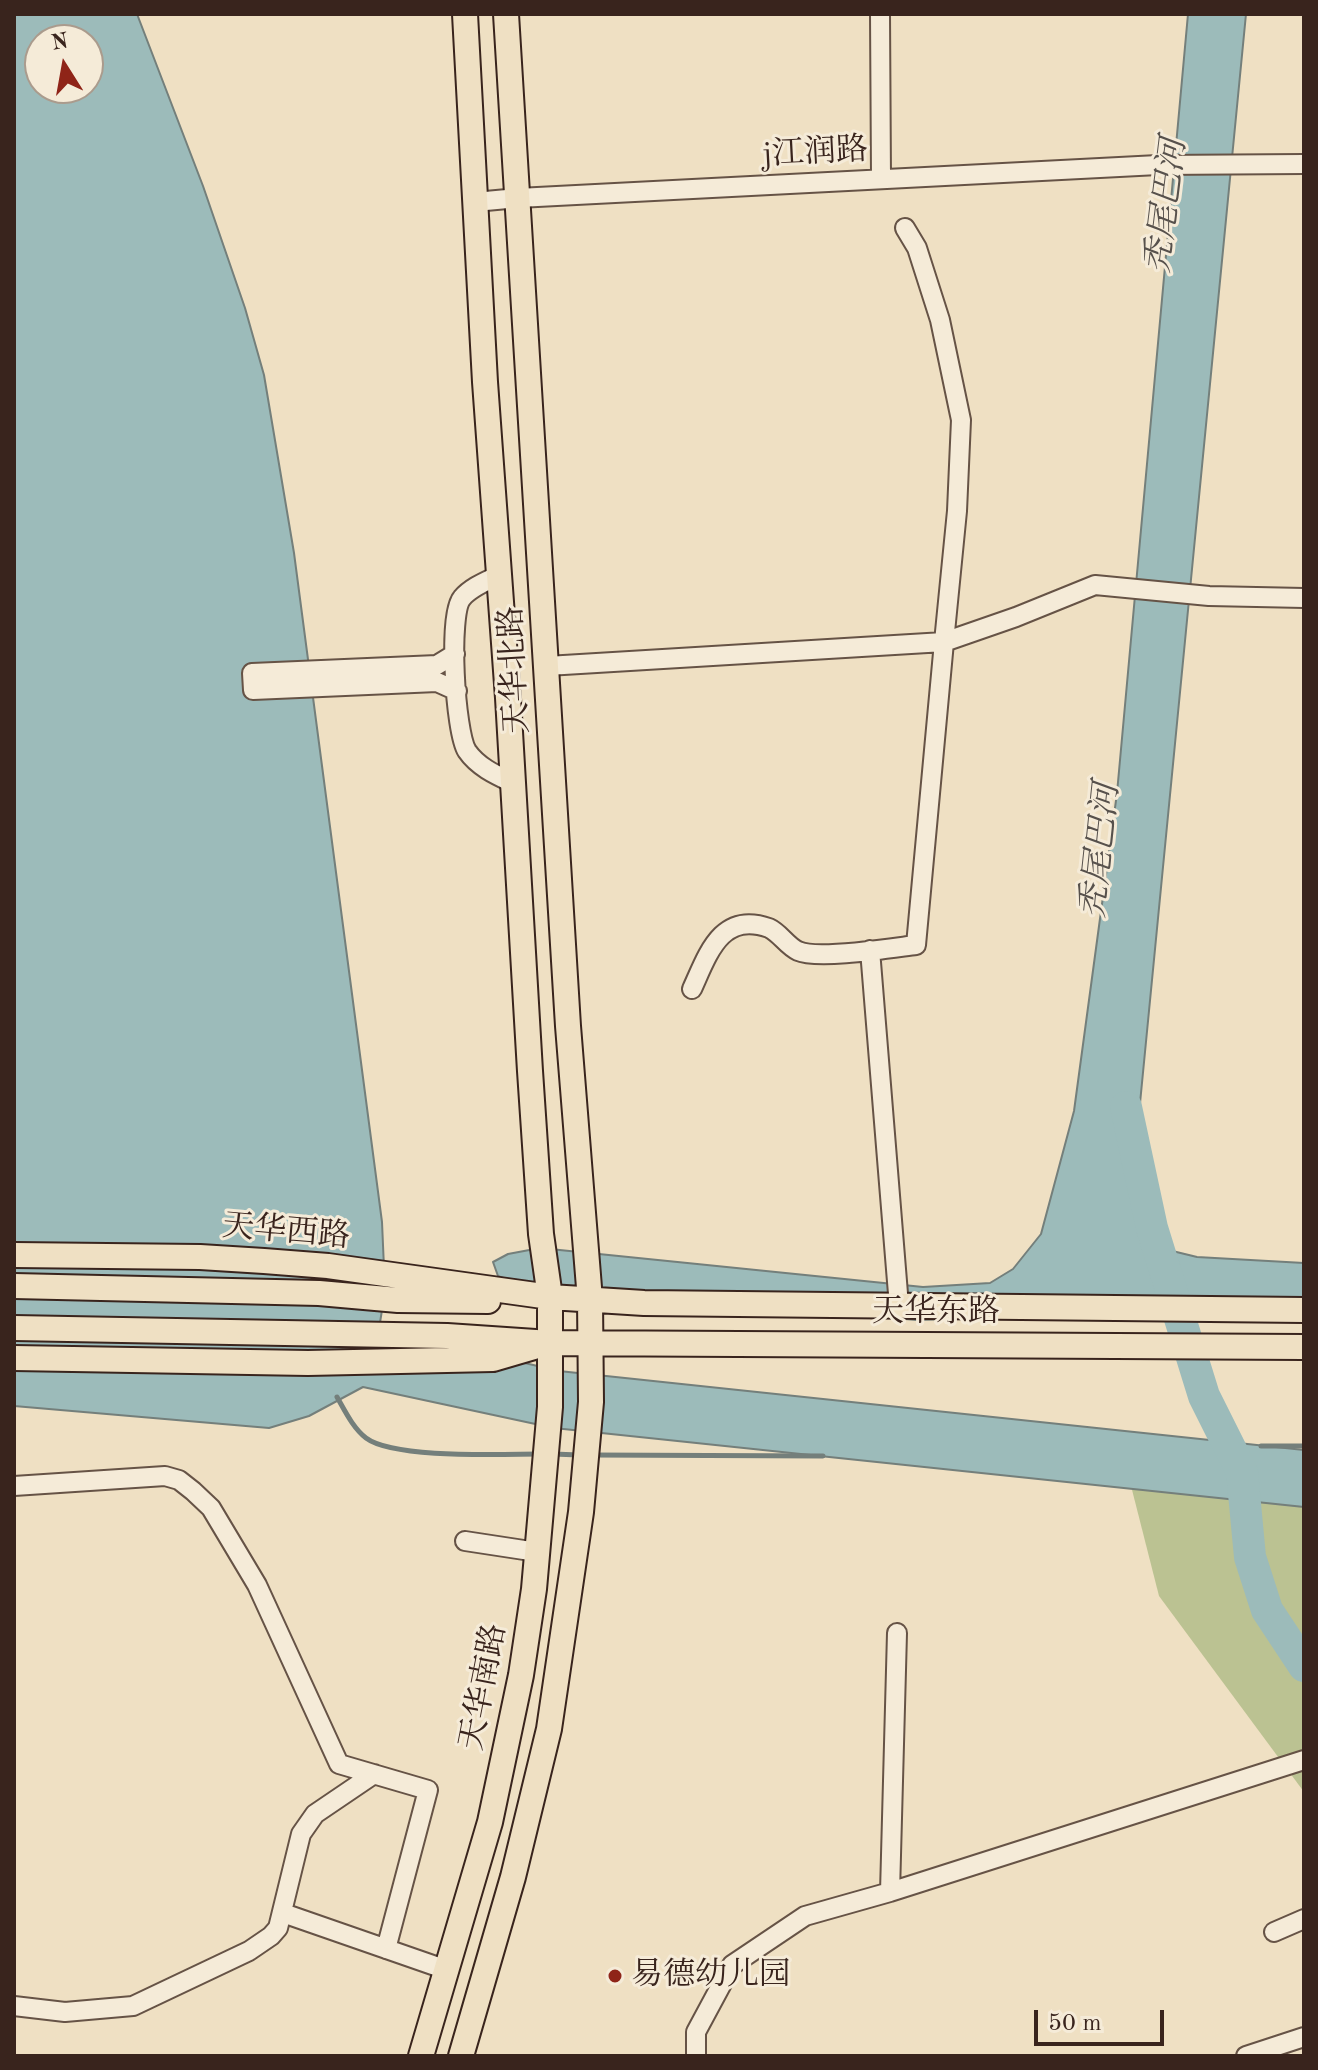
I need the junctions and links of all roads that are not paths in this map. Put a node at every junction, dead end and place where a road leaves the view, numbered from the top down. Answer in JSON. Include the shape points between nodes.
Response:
{"nodes":[{"id":1,"x":465,"y":14,"type":"edge"},
{"id":2,"x":506,"y":14,"type":"edge"},
{"id":3,"x":880,"y":14,"type":"edge"},
{"id":4,"x":1304,"y":164,"type":"edge"},
{"id":5,"x":881,"y":179,"type":"junction"},
{"id":6,"x":518,"y":198,"type":"junction"},
{"id":7,"x":475,"y":202,"type":"junction"},
{"id":8,"x":905,"y":228,"type":"dead end"},
{"id":9,"x":499,"y":575,"type":"junction"},
{"id":10,"x":1304,"y":598,"type":"edge"},
{"id":11,"x":944,"y":642,"type":"junction"},
{"id":12,"x":455,"y":654,"type":"junction"},
{"id":13,"x":547,"y":666,"type":"junction"},
{"id":14,"x":457,"y":691,"type":"junction"},
{"id":15,"x":513,"y":783,"type":"junction"},
{"id":16,"x":870,"y":950,"type":"junction"},
{"id":17,"x":692,"y":989,"type":"dead end"},
{"id":18,"x":14,"y":1255,"type":"edge"},
{"id":19,"x":14,"y":1286,"type":"edge"},
{"id":20,"x":899,"y":1306,"type":"junction"},
{"id":21,"x":1304,"y":1310,"type":"edge"},
{"id":22,"x":570,"y":1321,"type":"junction"},
{"id":23,"x":14,"y":1328,"type":"edge"},
{"id":24,"x":1304,"y":1347,"type":"edge"},
{"id":25,"x":14,"y":1358,"type":"edge"},
{"id":26,"x":14,"y":1486,"type":"edge"},
{"id":27,"x":465,"y":1541,"type":"dead end"},
{"id":28,"x":537,"y":1552,"type":"junction"},
{"id":29,"x":897,"y":1633,"type":"dead end"},
{"id":30,"x":1304,"y":1760,"type":"edge"},
{"id":31,"x":374,"y":1774,"type":"junction"},
{"id":32,"x":890,"y":1892,"type":"junction"},
{"id":33,"x":283,"y":1913,"type":"junction"},
{"id":34,"x":1304,"y":1919,"type":"edge"},
{"id":35,"x":1274,"y":1932,"type":"dead end"},
{"id":36,"x":386,"y":1949,"type":"junction"},
{"id":37,"x":447,"y":1970,"type":"junction"},
{"id":38,"x":14,"y":2006,"type":"edge"},
{"id":39,"x":1304,"y":2037,"type":"edge"},
{"id":40,"x":421,"y":2056,"type":"edge"},
{"id":41,"x":461,"y":2056,"type":"edge"},
{"id":42,"x":696,"y":2056,"type":"edge"},
{"id":43,"x":1246,"y":2056,"type":"edge"}],
"edges":[{"from":1,"to":7,"type":"main road","name":"天华北路"},
{"from":2,"to":6,"type":"main road","name":"天华北路"},
{"from":3,"to":5,"type":"street"},
{"from":4,"to":5,"type":"street","name":"j江润路","via":[[1158,165]]},
{"from":5,"to":6,"type":"street","name":"j江润路"},
{"from":6,"to":7,"type":"street","name":"j江润路"},
{"from":6,"to":13,"type":"main road","name":"天华北路"},
{"from":7,"to":9,"type":"main road","name":"天华北路"},
{"from":8,"to":11,"type":"street","via":[[917,248],[940,320],[961,420]]},
{"from":9,"to":12,"type":"street","via":[[462,598],[454,617]]},
{"from":9,"to":15,"type":"main road","name":"天华北路"},
{"from":10,"to":11,"type":"street","via":[[1095,585]]},
{"from":11,"to":13,"type":"street"},
{"from":11,"to":16,"type":"street","via":[[916,945]]},
{"from":12,"to":14,"type":"street"},
{"from":12,"to":14,"type":"street","via":[[437,665],[252,673],[253,690],[437,682]]},
{"from":13,"to":22,"type":"main road","name":"天华北路","via":[[568,1026]]},
{"from":14,"to":15,"type":"street","via":[[466,749],[490,772]]},
{"from":15,"to":22,"type":"main road","name":"天华北路","via":[[539,1204]]},
{"from":16,"to":17,"type":"street","via":[[799,952],[771,929],[744,923],[717,937]]},
{"from":16,"to":20,"type":"street"},
{"from":18,"to":22,"type":"main road","name":"天华西路","via":[[200,1257],[328,1266]]},
{"from":19,"to":22,"type":"main road","name":"天华西路","via":[[494,1302]]},
{"from":20,"to":21,"type":"main road","name":"天华东路"},
{"from":20,"to":22,"type":"main road","name":"天华东路"},
{"from":22,"to":23,"type":"main road","via":[[447,1336]]},
{"from":22,"to":24,"type":"main road","name":"天华东路","via":[[1118,1347]]},
{"from":22,"to":25,"type":"main road","via":[[493,1359],[308,1363]]},
{"from":22,"to":28,"type":"main road","name":"天华南路","via":[[550,1407]]},
{"from":22,"to":41,"type":"main road","via":[[591,1402],[581,1512],[549,1729]]},
{"from":26,"to":31,"type":"street","via":[[165,1476],[193,1491],[211,1508],[257,1585],[339,1764]]},
{"from":27,"to":28,"type":"street"},
{"from":28,"to":37,"type":"main road","name":"天华南路","via":[[521,1675],[490,1822]]},
{"from":29,"to":32,"type":"street"},
{"from":30,"to":32,"type":"street"},
{"from":31,"to":33,"type":"street","via":[[315,1814],[301,1834]]},
{"from":31,"to":36,"type":"street","via":[[428,1790]]},
{"from":32,"to":42,"type":"street","via":[[805,1916],[732,1965],[696,2032]]},
{"from":33,"to":36,"type":"street"},
{"from":33,"to":38,"type":"street","via":[[271,1936],[249,1951],[133,2006],[65,2012]]},
{"from":34,"to":35,"type":"street"},
{"from":36,"to":37,"type":"street"},
{"from":37,"to":40,"type":"main road","name":"天华南路"},
{"from":39,"to":43,"type":"street"}]}
